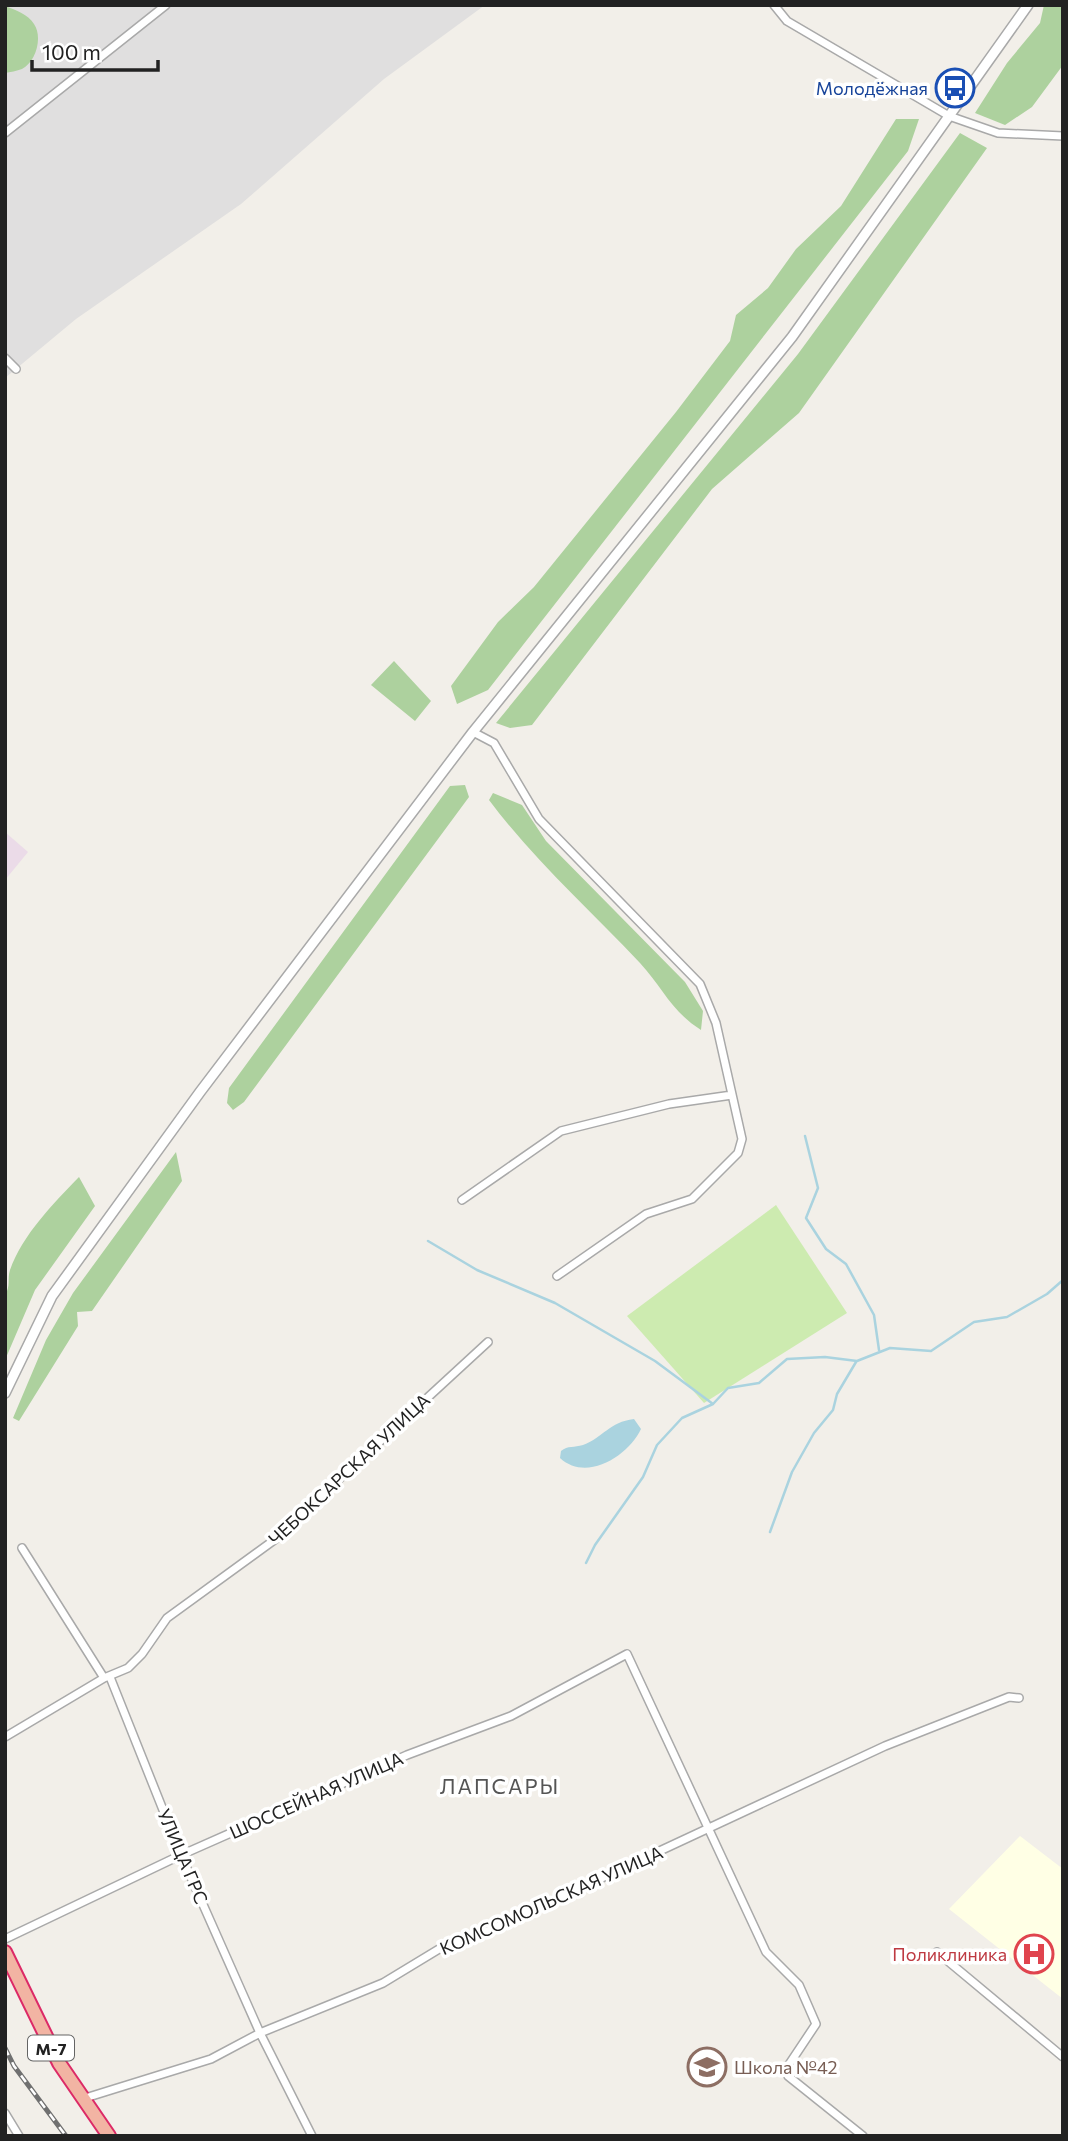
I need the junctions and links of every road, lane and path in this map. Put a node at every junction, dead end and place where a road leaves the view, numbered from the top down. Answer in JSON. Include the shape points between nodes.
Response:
{"nodes":[{"id":1,"x":166,"y":5,"type":"edge"},
{"id":2,"x":774,"y":5,"type":"edge"},
{"id":3,"x":1028,"y":5,"type":"edge"},
{"id":4,"x":949,"y":116,"type":"junction"},
{"id":5,"x":5,"y":133,"type":"edge"},
{"id":6,"x":1063,"y":136,"type":"edge"},
{"id":7,"x":5,"y":358,"type":"edge"},
{"id":8,"x":16,"y":369,"type":"dead end"},
{"id":9,"x":473,"y":732,"type":"junction"},
{"id":10,"x":732,"y":1095,"type":"junction"},
{"id":11,"x":462,"y":1200,"type":"dead end"},
{"id":12,"x":557,"y":1276,"type":"dead end"},
{"id":13,"x":488,"y":1342,"type":"dead end"},
{"id":14,"x":5,"y":1393,"type":"edge"},
{"id":15,"x":22,"y":1548,"type":"dead end"},
{"id":16,"x":107,"y":1677,"type":"junction"},
{"id":17,"x":1019,"y":1698,"type":"dead end"},
{"id":18,"x":5,"y":1737,"type":"edge"},
{"id":19,"x":710,"y":1827,"type":"junction"},
{"id":20,"x":181,"y":1855,"type":"junction"},
{"id":21,"x":5,"y":1939,"type":"edge"},
{"id":22,"x":5,"y":1952,"type":"edge"},
{"id":23,"x":937,"y":1952,"type":"dead end"},
{"id":24,"x":260,"y":2033,"type":"junction"},
{"id":25,"x":1063,"y":2057,"type":"edge"},
{"id":26,"x":81,"y":2099,"type":"junction"},
{"id":27,"x":5,"y":2113,"type":"edge"},
{"id":28,"x":19,"y":2136,"type":"edge"},
{"id":29,"x":109,"y":2136,"type":"edge"},
{"id":30,"x":312,"y":2136,"type":"edge"},
{"id":31,"x":863,"y":2136,"type":"edge"}],
"edges":[{"from":1,"to":5,"type":"street"},
{"from":2,"to":4,"type":"street","via":[[787,21]]},
{"from":3,"to":4,"type":"street"},
{"from":4,"to":6,"type":"street","via":[[998,133]]},
{"from":4,"to":9,"type":"street","via":[[792,337]]},
{"from":7,"to":8,"type":"street"},
{"from":9,"to":10,"type":"street","via":[[494,743],[540,819],[700,984],[716,1023]]},
{"from":9,"to":14,"type":"street","via":[[76,1260],[52,1296]]},
{"from":10,"to":11,"type":"street","via":[[669,1104],[561,1131]]},
{"from":10,"to":12,"type":"street","via":[[743,1139],[738,1153],[692,1199],[646,1214]]},
{"from":13,"to":16,"type":"street","name":"ЧЕБОКСАРСКАЯ УЛИЦА","via":[[288,1530],[167,1618],[128,1668]]},
{"from":15,"to":16,"type":"street","name":"УЛИЦА ГРС"},
{"from":16,"to":18,"type":"street","name":"ЧЕБОКСАРСКАЯ УЛИЦА"},
{"from":16,"to":20,"type":"street","name":"УЛИЦА ГРС"},
{"from":17,"to":19,"type":"street","name":"КОМСОМОЛЬСКАЯ УЛИЦА","via":[[885,1746]]},
{"from":19,"to":20,"type":"street","name":"ШОССЕЙНАЯ УЛИЦА","via":[[627,1654],[511,1716],[407,1755]]},
{"from":19,"to":24,"type":"street","name":"КОМСОМОЛЬСКАЯ УЛИЦА","via":[[490,1930],[444,1946],[383,1983]]},
{"from":19,"to":31,"type":"street","via":[[766,1952],[799,1984],[816,2024],[786,2069],[788,2076]]},
{"from":20,"to":21,"type":"street","name":"ШОССЕЙНАЯ УЛИЦА"},
{"from":20,"to":24,"type":"street","name":"УЛИЦА ГРС"},
{"from":22,"to":26,"type":"highway","number":"М-7","via":[[39,2026]]},
{"from":23,"to":25,"type":"street"},
{"from":24,"to":26,"type":"street","name":"КОМСОМОЛЬСКАЯ УЛИЦА","via":[[211,2059]]},
{"from":24,"to":30,"type":"street","name":"УЛИЦА ГРС"},
{"from":26,"to":29,"type":"highway","number":"М-7"},
{"from":27,"to":28,"type":"street"}]}
